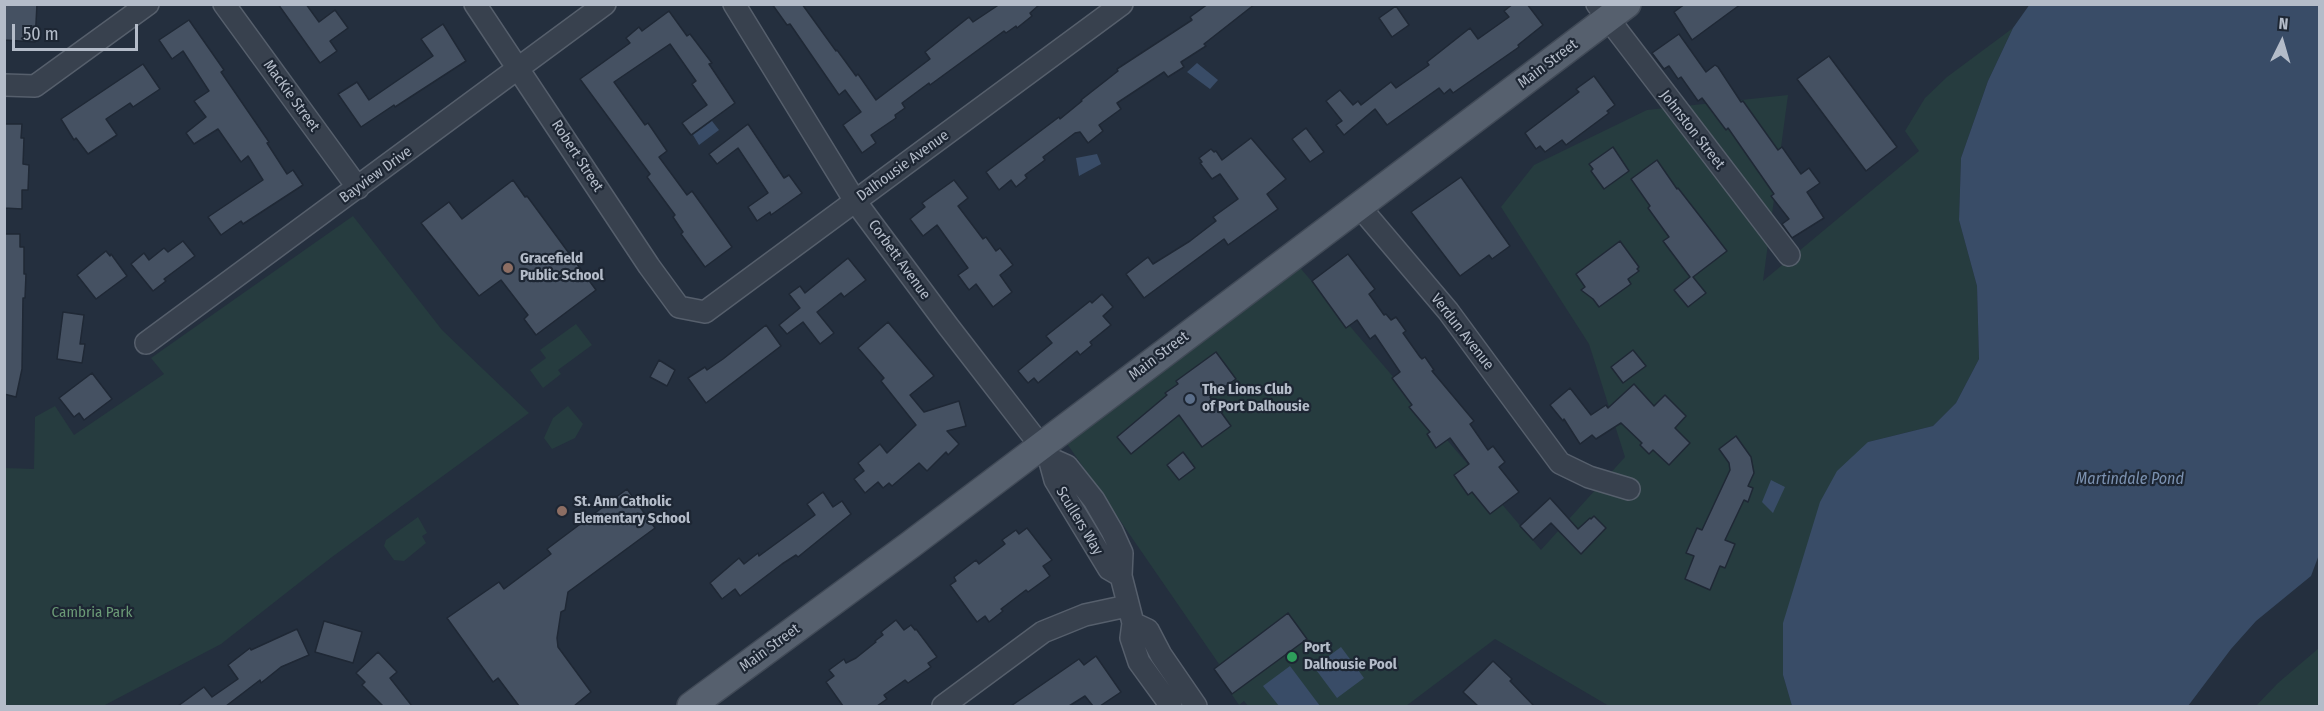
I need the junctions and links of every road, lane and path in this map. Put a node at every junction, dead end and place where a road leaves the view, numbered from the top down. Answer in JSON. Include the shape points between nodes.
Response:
{"nodes":[{"id":1,"x":148,"y":4,"type":"edge"},
{"id":2,"x":224,"y":4,"type":"edge"},
{"id":3,"x":476,"y":4,"type":"edge"},
{"id":4,"x":604,"y":4,"type":"edge"},
{"id":5,"x":734,"y":4,"type":"edge"},
{"id":6,"x":1122,"y":4,"type":"edge"},
{"id":7,"x":1611,"y":9,"type":"edge"},
{"id":8,"x":520,"y":69,"type":"junction"},
{"id":9,"x":4,"y":85,"type":"edge"},
{"id":10,"x":358,"y":188,"type":"junction"},
{"id":11,"x":855,"y":201,"type":"junction"},
{"id":12,"x":1359,"y":206,"type":"junction"},
{"id":13,"x":1789,"y":255,"type":"dead end"},
{"id":14,"x":679,"y":307,"type":"joint"},
{"id":15,"x":146,"y":343,"type":"dead end"},
{"id":16,"x":1045,"y":452,"type":"junction"},
{"id":17,"x":1629,"y":489,"type":"dead end"},
{"id":18,"x":1130,"y":615,"type":"junction"},
{"id":19,"x":691,"y":706,"type":"edge"},
{"id":20,"x":944,"y":706,"type":"edge"},
{"id":21,"x":1171,"y":706,"type":"edge"},
{"id":22,"x":1196,"y":706,"type":"edge"}],
"edges":[{"from":1,"to":9,"type":"street","via":[[35,86]]},
{"from":2,"to":10,"type":"street","name":"MacKie Street"},
{"from":3,"to":8,"type":"street","name":"Robert Street"},
{"from":4,"to":8,"type":"street","name":"Bayview Drive"},
{"from":5,"to":11,"type":"street","name":"Corbett Avenue"},
{"from":6,"to":11,"type":"street","name":"Dalhousie Avenue"},
{"from":7,"to":12,"type":"main road","name":"Main Street"},
{"from":7,"to":13,"type":"street","name":"Johnston Street"},
{"from":8,"to":10,"type":"street","name":"Bayview Drive"},
{"from":8,"to":14,"type":"street","name":"Robert Street"},
{"from":10,"to":15,"type":"street","name":"Bayview Drive"},
{"from":11,"to":14,"type":"street","name":"Dalhousie Avenue","via":[[705,312]]},
{"from":11,"to":16,"type":"street","name":"Corbett Avenue"},
{"from":12,"to":16,"type":"main road","name":"Main Street"},
{"from":12,"to":17,"type":"street","name":"Verdun Avenue","via":[[1448,311],[1560,463]]},
{"from":16,"to":18,"type":"street","name":"Scullers Way","via":[[1055,480],[1109,569],[1121,576]]},
{"from":16,"to":19,"type":"main road","name":"Main Street"},
{"from":18,"to":20,"type":"street","via":[[1085,615],[1043,632]]},
{"from":18,"to":21,"type":"street","name":"Scullers Way","via":[[1131,638],[1139,662]]},
{"from":18,"to":22,"type":"street","via":[[1148,630]]}]}
